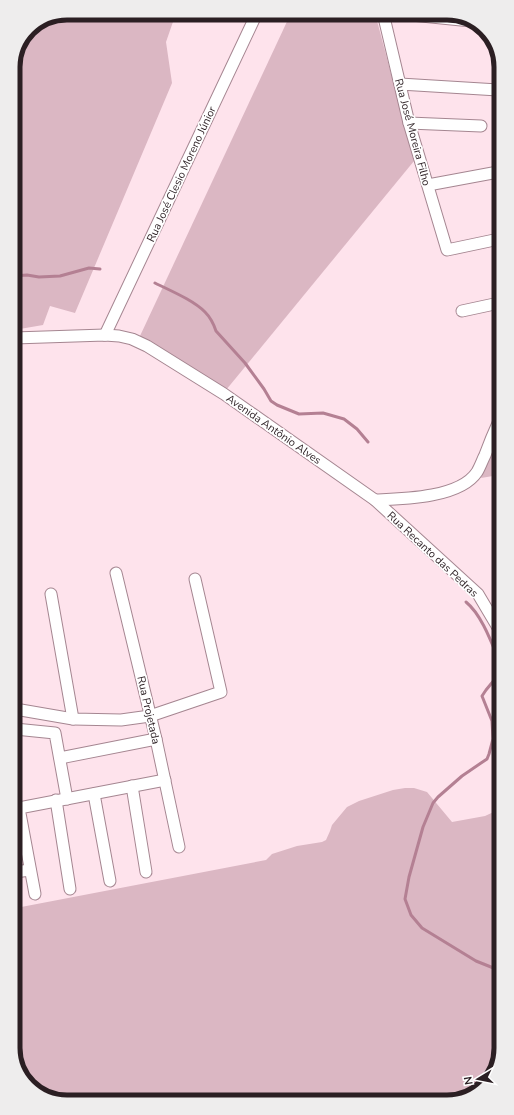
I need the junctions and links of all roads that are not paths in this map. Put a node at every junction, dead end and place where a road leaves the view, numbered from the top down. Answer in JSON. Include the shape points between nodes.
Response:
{"nodes":[{"id":1,"x":253,"y":20,"type":"edge"},
{"id":2,"x":385,"y":20,"type":"edge"},
{"id":3,"x":400,"y":84,"type":"junction"},
{"id":4,"x":494,"y":90,"type":"edge"},
{"id":5,"x":409,"y":123,"type":"junction"},
{"id":6,"x":481,"y":126,"type":"dead end"},
{"id":7,"x":494,"y":173,"type":"edge"},
{"id":8,"x":428,"y":185,"type":"junction"},
{"id":9,"x":494,"y":240,"type":"edge"},
{"id":10,"x":494,"y":304,"type":"edge"},
{"id":11,"x":462,"y":311,"type":"dead end"},
{"id":12,"x":105,"y":335,"type":"junction"},
{"id":13,"x":20,"y":338,"type":"edge"},
{"id":14,"x":494,"y":433,"type":"edge"},
{"id":15,"x":375,"y":500,"type":"junction"},
{"id":16,"x":116,"y":573,"type":"dead end"},
{"id":17,"x":195,"y":579,"type":"dead end"},
{"id":18,"x":51,"y":594,"type":"dead end"},
{"id":19,"x":494,"y":622,"type":"edge"},
{"id":20,"x":20,"y":710,"type":"edge"},
{"id":21,"x":150,"y":716,"type":"junction"},
{"id":22,"x":73,"y":719,"type":"junction"},
{"id":23,"x":20,"y":730,"type":"edge"},
{"id":24,"x":156,"y":739,"type":"junction"},
{"id":25,"x":60,"y":758,"type":"junction"},
{"id":26,"x":165,"y":780,"type":"junction"},
{"id":27,"x":132,"y":786,"type":"junction"},
{"id":28,"x":94,"y":794,"type":"junction"},
{"id":29,"x":61,"y":800,"type":"junction"},
{"id":30,"x":20,"y":808,"type":"edge"},
{"id":31,"x":20,"y":834,"type":"edge"},
{"id":32,"x":179,"y":847,"type":"dead end"},
{"id":33,"x":30,"y":870,"type":"junction"},
{"id":34,"x":20,"y":871,"type":"edge"},
{"id":35,"x":146,"y":872,"type":"dead end"},
{"id":36,"x":110,"y":881,"type":"dead end"},
{"id":37,"x":70,"y":889,"type":"dead end"},
{"id":38,"x":35,"y":894,"type":"dead end"}],
"edges":[{"from":1,"to":12,"type":"street","name":"Rua José Clesio Moreno Júnior"},
{"from":2,"to":3,"type":"street","name":"Rua José Moreira Filho"},
{"from":3,"to":4,"type":"street"},
{"from":3,"to":5,"type":"street","name":"Rua José Moreira Filho"},
{"from":5,"to":6,"type":"street"},
{"from":5,"to":8,"type":"street","name":"Rua José Moreira Filho"},
{"from":7,"to":8,"type":"street"},
{"from":8,"to":9,"type":"street","name":"Rua José Moreira Filho","via":[[447,250]]},
{"from":10,"to":11,"type":"street"},
{"from":12,"to":13,"type":"street","name":"Avenida Antônio Alves"},
{"from":12,"to":15,"type":"street","name":"Avenida Antônio Alves","via":[[132,339],[147,346],[224,394]]},
{"from":14,"to":15,"type":"street","via":[[477,472],[460,486],[446,492],[413,498]]},
{"from":15,"to":19,"type":"street","name":"Rua Recanto das Pedras","via":[[478,594]]},
{"from":16,"to":21,"type":"street","name":"Rua Projetada"},
{"from":17,"to":21,"type":"street","via":[[221,692]]},
{"from":18,"to":22,"type":"street"},
{"from":20,"to":22,"type":"street"},
{"from":21,"to":22,"type":"street","via":[[121,720]]},
{"from":21,"to":24,"type":"street","name":"Rua Projetada"},
{"from":23,"to":25,"type":"street","via":[[55,733]]},
{"from":24,"to":25,"type":"street"},
{"from":24,"to":26,"type":"street","name":"Rua Projetada"},
{"from":25,"to":29,"type":"street"},
{"from":26,"to":27,"type":"street"},
{"from":26,"to":32,"type":"street","name":"Rua Projetada"},
{"from":27,"to":28,"type":"street"},
{"from":27,"to":35,"type":"street"},
{"from":28,"to":29,"type":"street"},
{"from":28,"to":36,"type":"street"},
{"from":29,"to":30,"type":"street"},
{"from":29,"to":37,"type":"street"},
{"from":31,"to":33,"type":"street"},
{"from":33,"to":34,"type":"street"},
{"from":33,"to":38,"type":"street"}]}
